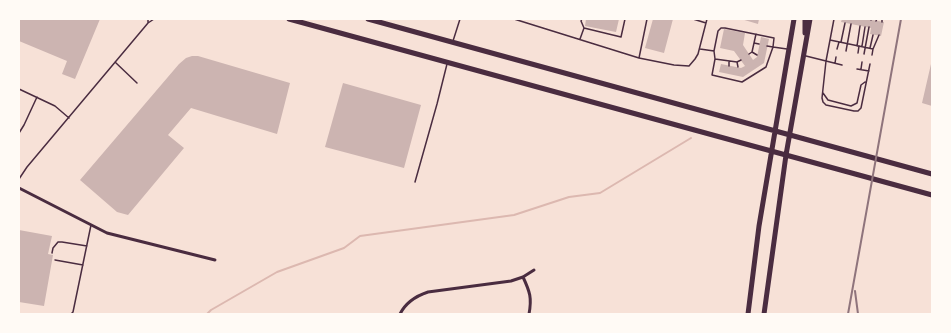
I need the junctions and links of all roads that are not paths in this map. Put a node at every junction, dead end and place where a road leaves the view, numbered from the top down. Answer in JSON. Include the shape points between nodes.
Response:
{"nodes":[{"id":1,"x":148,"y":19,"type":"edge"},
{"id":2,"x":154,"y":19,"type":"edge"},
{"id":3,"x":289,"y":19,"type":"edge"},
{"id":4,"x":368,"y":19,"type":"edge"},
{"id":5,"x":460,"y":19,"type":"edge"},
{"id":6,"x":514,"y":19,"type":"edge"},
{"id":7,"x":582,"y":19,"type":"edge"},
{"id":8,"x":625,"y":19,"type":"edge"},
{"id":9,"x":647,"y":19,"type":"edge"},
{"id":10,"x":693,"y":19,"type":"edge"},
{"id":11,"x":707,"y":19,"type":"edge"},
{"id":12,"x":794,"y":19,"type":"edge"},
{"id":13,"x":805,"y":19,"type":"edge"},
{"id":14,"x":810,"y":19,"type":"edge"},
{"id":15,"x":834,"y":19,"type":"edge"},
{"id":16,"x":148,"y":23,"type":"junction"},
{"id":17,"x":706,"y":23,"type":"junction"},
{"id":18,"x":845,"y":23,"type":"dead end"},
{"id":19,"x":851,"y":24,"type":"dead end"},
{"id":20,"x":860,"y":26,"type":"dead end"},
{"id":21,"x":865,"y":27,"type":"dead end"},
{"id":22,"x":869,"y":27,"type":"dead end"},
{"id":23,"x":584,"y":28,"type":"junction"},
{"id":24,"x":756,"y":34,"type":"junction"},
{"id":25,"x":873,"y":34,"type":"dead end"},
{"id":26,"x":879,"y":36,"type":"dead end"},
{"id":27,"x":580,"y":40,"type":"junction"},
{"id":28,"x":830,"y":40,"type":"junction"},
{"id":29,"x":840,"y":42,"type":"junction"},
{"id":30,"x":453,"y":43,"type":"junction"},
{"id":31,"x":754,"y":43,"type":"junction"},
{"id":32,"x":759,"y":44,"type":"dead end"},
{"id":33,"x":805,"y":44,"type":"junction"},
{"id":34,"x":847,"y":44,"type":"junction"},
{"id":35,"x":767,"y":46,"type":"dead end"},
{"id":36,"x":859,"y":46,"type":"junction"},
{"id":37,"x":773,"y":47,"type":"junction"},
{"id":38,"x":865,"y":47,"type":"junction"},
{"id":39,"x":870,"y":48,"type":"junction"},
{"id":40,"x":699,"y":49,"type":"junction"},
{"id":41,"x":789,"y":49,"type":"junction"},
{"id":42,"x":837,"y":49,"type":"dead end"},
{"id":43,"x":873,"y":49,"type":"junction"},
{"id":44,"x":714,"y":51,"type":"junction"},
{"id":45,"x":846,"y":51,"type":"dead end"},
{"id":46,"x":752,"y":52,"type":"junction"},
{"id":47,"x":858,"y":53,"type":"dead end"},
{"id":48,"x":749,"y":54,"type":"dead end"},
{"id":49,"x":864,"y":54,"type":"dead end"},
{"id":50,"x":757,"y":55,"type":"dead end"},
{"id":51,"x":803,"y":56,"type":"junction"},
{"id":52,"x":872,"y":56,"type":"dead end"},
{"id":53,"x":836,"y":57,"type":"dead end"},
{"id":54,"x":639,"y":58,"type":"junction"},
{"id":55,"x":715,"y":58,"type":"junction"},
{"id":56,"x":765,"y":58,"type":"dead end"},
{"id":57,"x":769,"y":59,"type":"junction"},
{"id":58,"x":741,"y":60,"type":"dead end"},
{"id":59,"x":729,"y":61,"type":"junction"},
{"id":60,"x":826,"y":61,"type":"junction"},
{"id":61,"x":115,"y":62,"type":"junction"},
{"id":62,"x":447,"y":62,"type":"junction"},
{"id":63,"x":736,"y":62,"type":"junction"},
{"id":64,"x":862,"y":62,"type":"dead end"},
{"id":65,"x":835,"y":63,"type":"junction"},
{"id":66,"x":870,"y":64,"type":"dead end"},
{"id":67,"x":842,"y":65,"type":"dead end"},
{"id":68,"x":729,"y":66,"type":"dead end"},
{"id":69,"x":738,"y":67,"type":"dead end"},
{"id":70,"x":857,"y":69,"type":"dead end"},
{"id":71,"x":861,"y":69,"type":"junction"},
{"id":72,"x":753,"y":70,"type":"dead end"},
{"id":73,"x":868,"y":71,"type":"junction"},
{"id":74,"x":727,"y":74,"type":"dead end"},
{"id":75,"x":755,"y":74,"type":"junction"},
{"id":76,"x":738,"y":76,"type":"dead end"},
{"id":77,"x":726,"y":78,"type":"junction"},
{"id":78,"x":737,"y":81,"type":"junction"},
{"id":79,"x":866,"y":81,"type":"junction"},
{"id":80,"x":137,"y":83,"type":"dead end"},
{"id":81,"x":19,"y":89,"type":"edge"},
{"id":82,"x":823,"y":94,"type":"junction"},
{"id":83,"x":37,"y":97,"type":"junction"},
{"id":84,"x":68,"y":118,"type":"junction"},
{"id":85,"x":775,"y":130,"type":"junction"},
{"id":86,"x":19,"y":133,"type":"edge"},
{"id":87,"x":789,"y":134,"type":"junction"},
{"id":88,"x":772,"y":151,"type":"junction"},
{"id":89,"x":786,"y":155,"type":"junction"},
{"id":90,"x":932,"y":174,"type":"edge"},
{"id":91,"x":19,"y":179,"type":"edge"},
{"id":92,"x":415,"y":182,"type":"dead end"},
{"id":93,"x":19,"y":188,"type":"edge"},
{"id":94,"x":932,"y":195,"type":"edge"},
{"id":95,"x":91,"y":225,"type":"junction"},
{"id":96,"x":87,"y":246,"type":"junction"},
{"id":97,"x":52,"y":253,"type":"dead end"},
{"id":98,"x":55,"y":260,"type":"dead end"},
{"id":99,"x":215,"y":260,"type":"dead end"},
{"id":100,"x":83,"y":265,"type":"junction"},
{"id":101,"x":534,"y":270,"type":"dead end"},
{"id":102,"x":523,"y":277,"type":"junction"},
{"id":103,"x":71,"y":314,"type":"edge"},
{"id":104,"x":400,"y":314,"type":"edge"},
{"id":105,"x":529,"y":314,"type":"edge"},
{"id":106,"x":748,"y":314,"type":"edge"},
{"id":107,"x":764,"y":314,"type":"edge"}],
"edges":[{"from":1,"to":16,"type":"lane"},
{"from":2,"to":16,"type":"lane"},
{"from":3,"to":62,"type":"main road"},
{"from":4,"to":30,"type":"main road"},
{"from":5,"to":30,"type":"lane"},
{"from":6,"to":27,"type":"lane"},
{"from":7,"to":23,"type":"lane"},
{"from":8,"to":23,"type":"lane","via":[[621,37]]},
{"from":9,"to":54,"type":"lane"},
{"from":10,"to":17,"type":"lane"},
{"from":11,"to":17,"type":"lane"},
{"from":12,"to":41,"type":"main road"},
{"from":13,"to":33,"type":"main road"},
{"from":14,"to":33,"type":"main road"},
{"from":15,"to":28,"type":"lane"},
{"from":16,"to":61,"type":"lane"},
{"from":17,"to":40,"type":"lane"},
{"from":18,"to":29,"type":"lane"},
{"from":19,"to":34,"type":"lane"},
{"from":20,"to":36,"type":"lane"},
{"from":21,"to":36,"type":"lane"},
{"from":22,"to":38,"type":"lane"},
{"from":23,"to":27,"type":"lane"},
{"from":24,"to":31,"type":"lane"},
{"from":24,"to":37,"type":"lane","via":[[774,38]]},
{"from":24,"to":44,"type":"lane","via":[[721,28]]},
{"from":25,"to":39,"type":"lane"},
{"from":26,"to":43,"type":"lane"},
{"from":27,"to":54,"type":"lane"},
{"from":28,"to":29,"type":"lane"},
{"from":28,"to":60,"type":"lane"},
{"from":29,"to":34,"type":"lane"},
{"from":29,"to":42,"type":"lane"},
{"from":30,"to":85,"type":"main road"},
{"from":31,"to":32,"type":"lane"},
{"from":31,"to":46,"type":"lane"},
{"from":33,"to":51,"type":"main road"},
{"from":34,"to":36,"type":"lane"},
{"from":34,"to":45,"type":"lane"},
{"from":35,"to":37,"type":"lane"},
{"from":36,"to":38,"type":"lane"},
{"from":36,"to":47,"type":"lane"},
{"from":37,"to":41,"type":"lane"},
{"from":37,"to":57,"type":"lane"},
{"from":38,"to":39,"type":"lane"},
{"from":38,"to":49,"type":"lane"},
{"from":39,"to":43,"type":"lane"},
{"from":40,"to":44,"type":"lane"},
{"from":40,"to":54,"type":"lane","via":[[689,66]]},
{"from":41,"to":85,"type":"main road"},
{"from":43,"to":52,"type":"lane"},
{"from":44,"to":55,"type":"lane"},
{"from":46,"to":48,"type":"lane"},
{"from":46,"to":50,"type":"lane"},
{"from":51,"to":60,"type":"lane"},
{"from":51,"to":87,"type":"main road"},
{"from":53,"to":65,"type":"lane"},
{"from":55,"to":59,"type":"lane"},
{"from":55,"to":77,"type":"lane","via":[[712,75]]},
{"from":56,"to":57,"type":"lane"},
{"from":57,"to":75,"type":"lane","via":[[766,67]]},
{"from":58,"to":63,"type":"lane"},
{"from":59,"to":63,"type":"lane"},
{"from":59,"to":68,"type":"lane"},
{"from":60,"to":65,"type":"lane"},
{"from":60,"to":82,"type":"lane"},
{"from":61,"to":80,"type":"lane"},
{"from":61,"to":84,"type":"lane"},
{"from":62,"to":88,"type":"main road"},
{"from":62,"to":92,"type":"lane"},
{"from":63,"to":69,"type":"lane"},
{"from":64,"to":71,"type":"lane"},
{"from":65,"to":67,"type":"lane"},
{"from":66,"to":73,"type":"lane"},
{"from":70,"to":71,"type":"lane"},
{"from":71,"to":73,"type":"lane"},
{"from":72,"to":75,"type":"lane"},
{"from":73,"to":79,"type":"lane"},
{"from":74,"to":77,"type":"lane"},
{"from":75,"to":78,"type":"lane","via":[[742,82]]},
{"from":76,"to":78,"type":"lane"},
{"from":77,"to":78,"type":"lane"},
{"from":79,"to":82,"type":"lane","via":[[861,85],[857,103],[851,106],[828,100]]},
{"from":79,"to":82,"type":"lane","via":[[861,108],[858,110],[826,105],[823,102]]},
{"from":81,"to":83,"type":"lane"},
{"from":83,"to":84,"type":"lane","via":[[55,106]]},
{"from":83,"to":86,"type":"lane"},
{"from":84,"to":91,"type":"lane"},
{"from":85,"to":87,"type":"main road"},
{"from":85,"to":88,"type":"main road"},
{"from":87,"to":89,"type":"main road"},
{"from":87,"to":90,"type":"main road"},
{"from":88,"to":89,"type":"main road"},
{"from":88,"to":106,"type":"main road"},
{"from":89,"to":94,"type":"main road"},
{"from":89,"to":107,"type":"main road"},
{"from":93,"to":95,"type":"street"},
{"from":95,"to":96,"type":"lane"},
{"from":95,"to":99,"type":"street","via":[[107,233]]},
{"from":96,"to":97,"type":"lane","via":[[58,242]]},
{"from":96,"to":100,"type":"lane"},
{"from":98,"to":100,"type":"lane"},
{"from":100,"to":103,"type":"lane"},
{"from":101,"to":102,"type":"street"},
{"from":102,"to":104,"type":"street","via":[[511,281],[428,292],[412,299]]},
{"from":102,"to":105,"type":"street","via":[[530,292]]}]}
